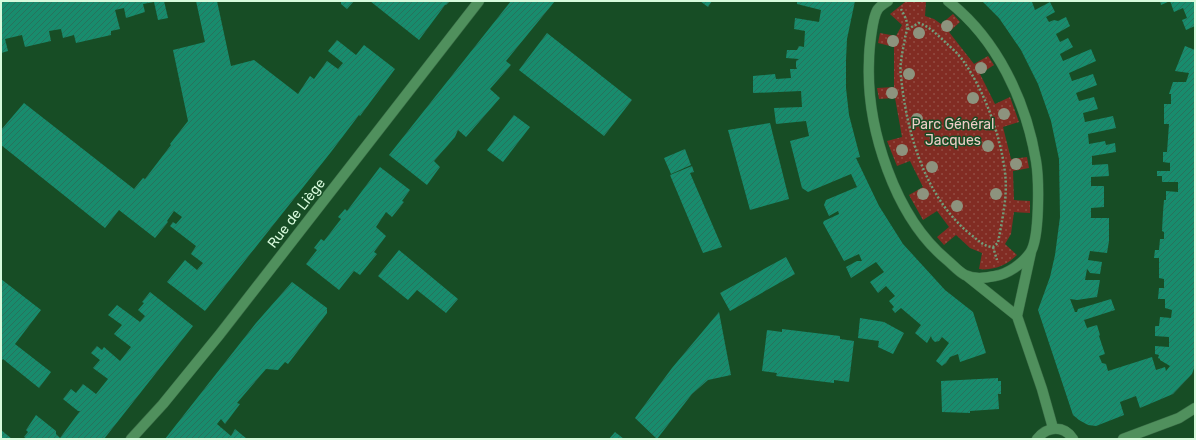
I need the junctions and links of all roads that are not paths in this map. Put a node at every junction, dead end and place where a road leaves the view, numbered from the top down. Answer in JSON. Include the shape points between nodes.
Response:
{"nodes":[{"id":1,"x":478,"y":1,"type":"edge"},
{"id":2,"x":888,"y":1,"type":"edge"},
{"id":3,"x":948,"y":1,"type":"edge"},
{"id":4,"x":878,"y":5,"type":"edge"},
{"id":5,"x":1031,"y":252,"type":"junction"},
{"id":6,"x":965,"y":275,"type":"junction"},
{"id":7,"x":1017,"y":316,"type":"junction"},
{"id":8,"x":1195,"y":408,"type":"edge"},
{"id":9,"x":1053,"y":428,"type":"junction"},
{"id":10,"x":131,"y":439,"type":"edge"},
{"id":11,"x":1037,"y":439,"type":"edge"},
{"id":12,"x":1073,"y":439,"type":"edge"},
{"id":13,"x":1123,"y":439,"type":"edge"}],
"edges":[{"from":1,"to":10,"type":"street","name":"Rue de Liège","via":[[220,334]]},
{"from":2,"to":4,"type":"street"},
{"from":3,"to":5,"type":"street","via":[[962,12],[994,52],[1021,101],[1036,163],[1038,216]]},
{"from":4,"to":6,"type":"street","via":[[871,35],[869,70],[876,135],[898,194],[911,217],[939,254]]},
{"from":5,"to":6,"type":"street","via":[[1018,265],[1002,275],[984,278]]},
{"from":5,"to":7,"type":"street"},
{"from":6,"to":7,"type":"street"},
{"from":7,"to":9,"type":"street"},
{"from":8,"to":13,"type":"street","via":[[1179,418]]},
{"from":9,"to":11,"type":"street"},
{"from":9,"to":12,"type":"street","via":[[1065,431]]}]}
